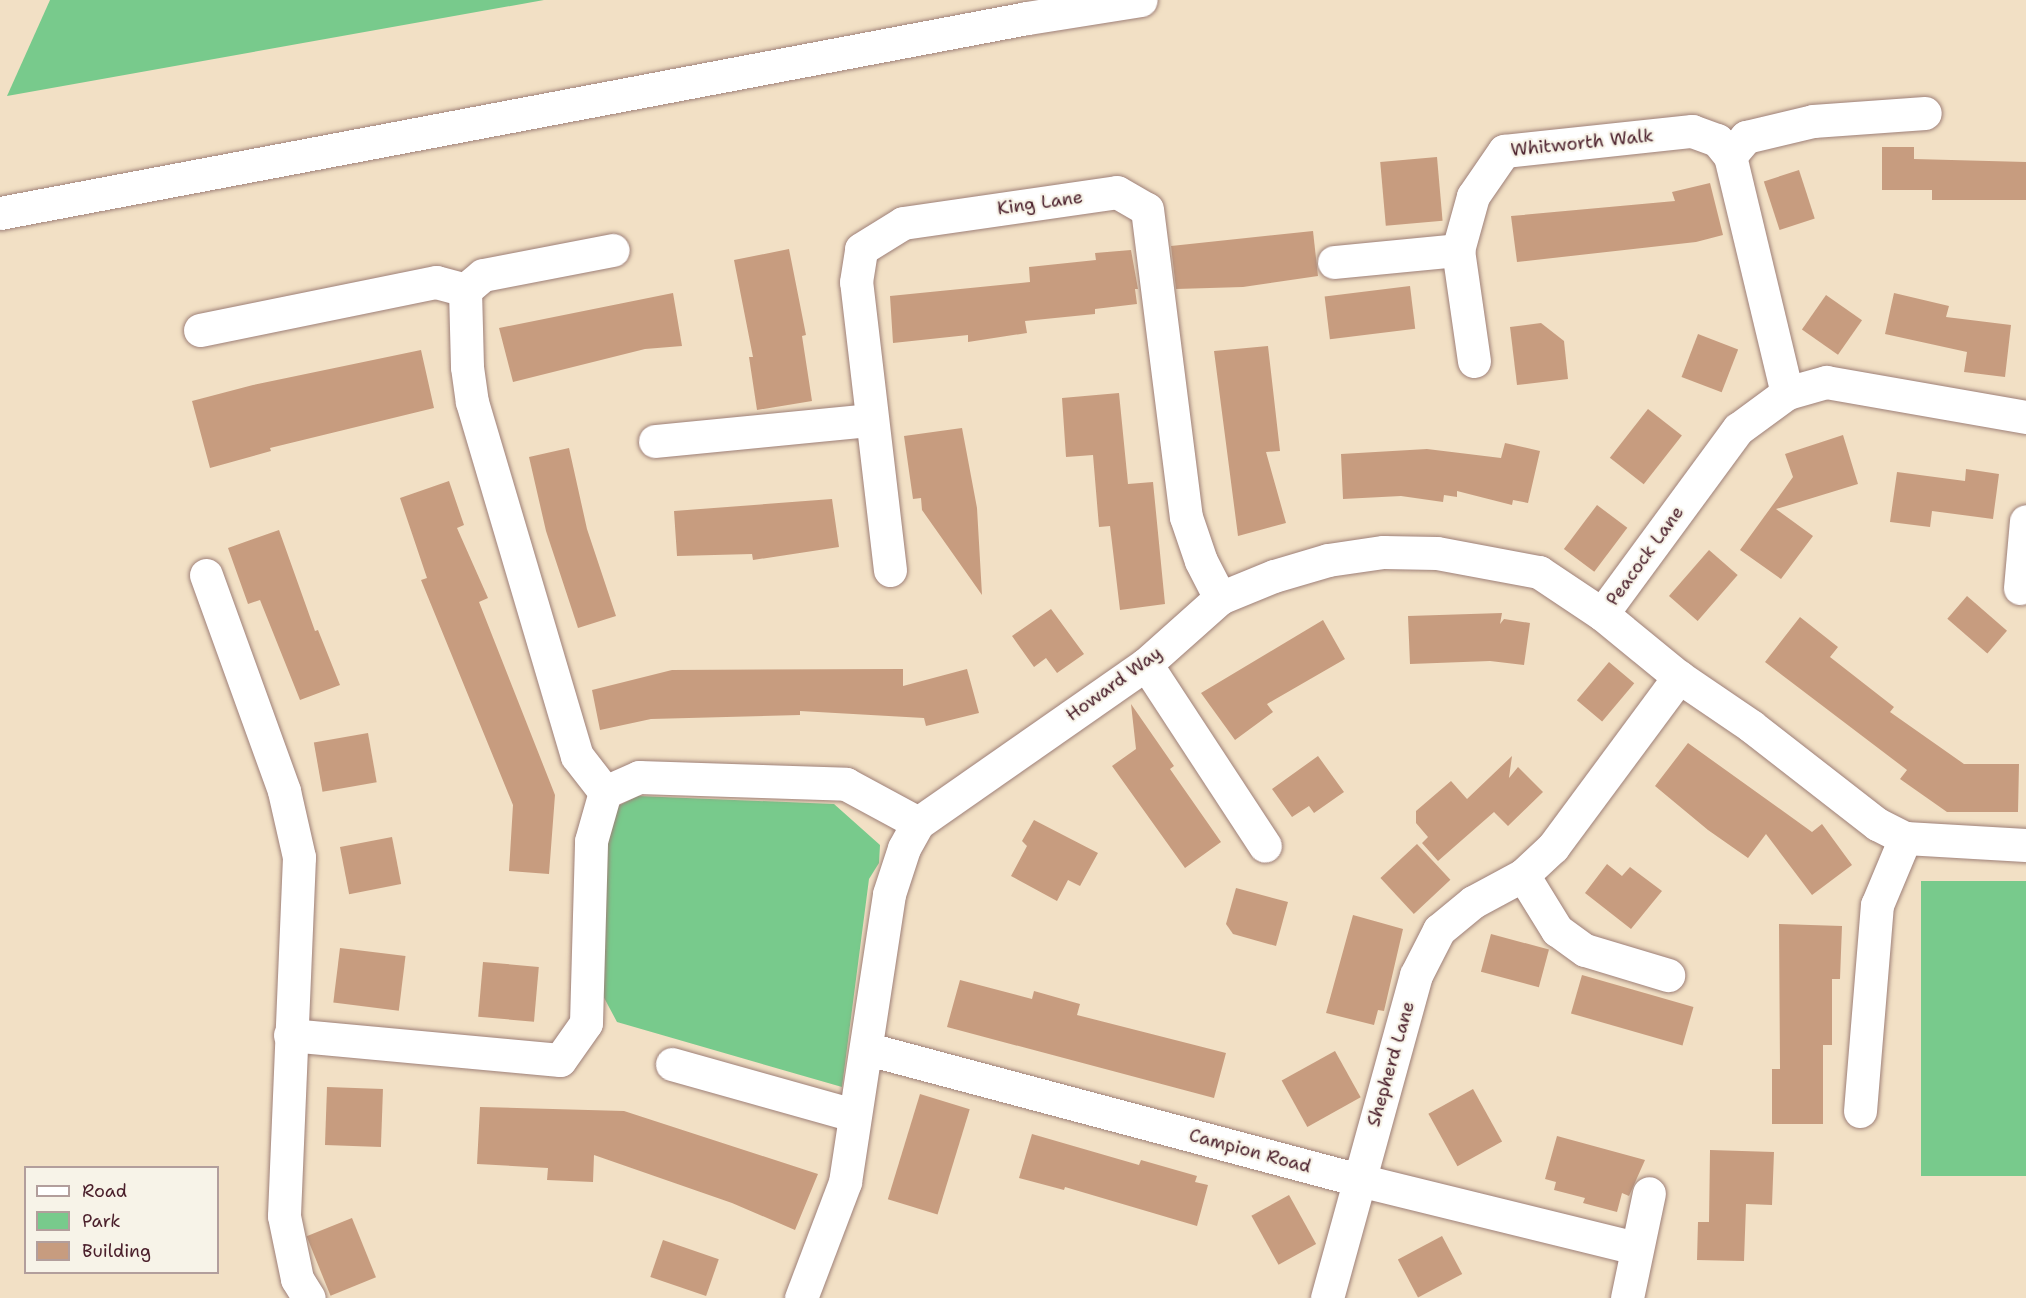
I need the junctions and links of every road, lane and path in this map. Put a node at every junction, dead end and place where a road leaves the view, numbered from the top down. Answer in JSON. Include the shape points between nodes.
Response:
{"nodes":[{"id":1,"x":1141,"y":0,"type":"edge"},
{"id":2,"x":1925,"y":113,"type":"dead end"},
{"id":3,"x":1730,"y":156,"type":"junction"},
{"id":4,"x":0,"y":213,"type":"edge"},
{"id":5,"x":613,"y":250,"type":"dead end"},
{"id":6,"x":1458,"y":250,"type":"junction"},
{"id":7,"x":1334,"y":262,"type":"dead end"},
{"id":8,"x":465,"y":290,"type":"junction"},
{"id":9,"x":200,"y":330,"type":"dead end"},
{"id":10,"x":1474,"y":361,"type":"dead end"},
{"id":11,"x":1787,"y":393,"type":"junction"},
{"id":12,"x":2026,"y":417,"type":"edge"},
{"id":13,"x":870,"y":420,"type":"junction"},
{"id":14,"x":655,"y":441,"type":"dead end"},
{"id":15,"x":2026,"y":521,"type":"edge"},
{"id":16,"x":890,"y":570,"type":"dead end"},
{"id":17,"x":206,"y":575,"type":"dead end"},
{"id":18,"x":2020,"y":588,"type":"dead end"},
{"id":19,"x":1221,"y":598,"type":"junction"},
{"id":20,"x":1602,"y":614,"type":"junction"},
{"id":21,"x":1146,"y":664,"type":"junction"},
{"id":22,"x":1679,"y":677,"type":"junction"},
{"id":23,"x":605,"y":792,"type":"junction"},
{"id":24,"x":918,"y":823,"type":"junction"},
{"id":25,"x":1905,"y":838,"type":"junction"},
{"id":26,"x":2026,"y":845,"type":"edge"},
{"id":27,"x":1265,"y":846,"type":"dead end"},
{"id":28,"x":1523,"y":875,"type":"junction"},
{"id":29,"x":1668,"y":975,"type":"dead end"},
{"id":30,"x":290,"y":1035,"type":"junction"},
{"id":31,"x":868,"y":1049,"type":"junction"},
{"id":32,"x":672,"y":1064,"type":"dead end"},
{"id":33,"x":1860,"y":1111,"type":"dead end"},
{"id":34,"x":853,"y":1115,"type":"junction"},
{"id":35,"x":1359,"y":1180,"type":"junction"},
{"id":36,"x":1649,"y":1193,"type":"dead end"},
{"id":37,"x":1635,"y":1248,"type":"junction"},
{"id":38,"x":309,"y":1298,"type":"edge"},
{"id":39,"x":801,"y":1298,"type":"edge"},
{"id":40,"x":1327,"y":1298,"type":"edge"},
{"id":41,"x":1627,"y":1298,"type":"edge"}],
"edges":[{"from":1,"to":4,"type":"main road","via":[[1027,18]]},
{"from":2,"to":3,"type":"main road","via":[[1813,121],[1746,137]]},
{"from":3,"to":6,"type":"main road","name":"Whitworth Walk","via":[[1716,140],[1692,131],[1504,151],[1473,196]]},
{"from":3,"to":11,"type":"main road"},
{"from":5,"to":8,"type":"main road","via":[[483,275]]},
{"from":6,"to":7,"type":"main road"},
{"from":6,"to":10,"type":"main road","name":"Whitworth Walk"},
{"from":8,"to":9,"type":"main road","via":[[436,282]]},
{"from":8,"to":23,"type":"main road","via":[[472,402],[577,756]]},
{"from":11,"to":12,"type":"main road","name":"Peacock Lane","via":[[1826,382]]},
{"from":11,"to":20,"type":"main road","name":"Peacock Lane","via":[[1738,429]]},
{"from":13,"to":14,"type":"main road"},
{"from":13,"to":16,"type":"main road","name":"King Lane"},
{"from":13,"to":19,"type":"main road","name":"King Lane","via":[[856,282],[861,249],[903,223],[1118,192],[1147,209],[1186,517],[1201,561]]},
{"from":15,"to":18,"type":"main road"},
{"from":17,"to":30,"type":"main road","via":[[284,790],[299,856]]},
{"from":19,"to":20,"type":"main road","name":"Howard Way","via":[[1328,560],[1383,552],[1437,553],[1539,572]]},
{"from":19,"to":21,"type":"main road","name":"Howard Way"},
{"from":20,"to":22,"type":"main road","name":"Peacock Lane"},
{"from":21,"to":24,"type":"main road","name":"Howard Way"},
{"from":21,"to":27,"type":"main road"},
{"from":22,"to":25,"type":"main road","name":"Peacock Lane","via":[[1751,726],[1877,824]]},
{"from":22,"to":28,"type":"main road","name":"Shepherd Lane","via":[[1553,847]]},
{"from":23,"to":24,"type":"main road","via":[[639,777],[846,784]]},
{"from":23,"to":30,"type":"main road","via":[[591,841],[586,1023],[560,1059]]},
{"from":24,"to":31,"type":"main road","name":"Howard Way","via":[[904,848],[889,894]]},
{"from":25,"to":26,"type":"main road","name":"Peacock Lane"},
{"from":25,"to":33,"type":"main road","via":[[1877,904]]},
{"from":28,"to":29,"type":"main road","via":[[1557,930],[1585,950]]},
{"from":28,"to":35,"type":"main road","name":"Shepherd Lane","via":[[1473,902],[1439,930],[1416,975]]},
{"from":30,"to":38,"type":"main road","via":[[284,1216],[297,1279]]},
{"from":31,"to":34,"type":"main road","name":"Howard Way"},
{"from":31,"to":35,"type":"main road","name":"Campion Road"},
{"from":32,"to":34,"type":"main road"},
{"from":34,"to":39,"type":"main road","name":"Howard Way","via":[[845,1182]]},
{"from":35,"to":37,"type":"main road","name":"Campion Road"},
{"from":35,"to":40,"type":"main road","name":"Shepherd Lane"},
{"from":36,"to":37,"type":"main road"},
{"from":37,"to":41,"type":"main road"}]}
